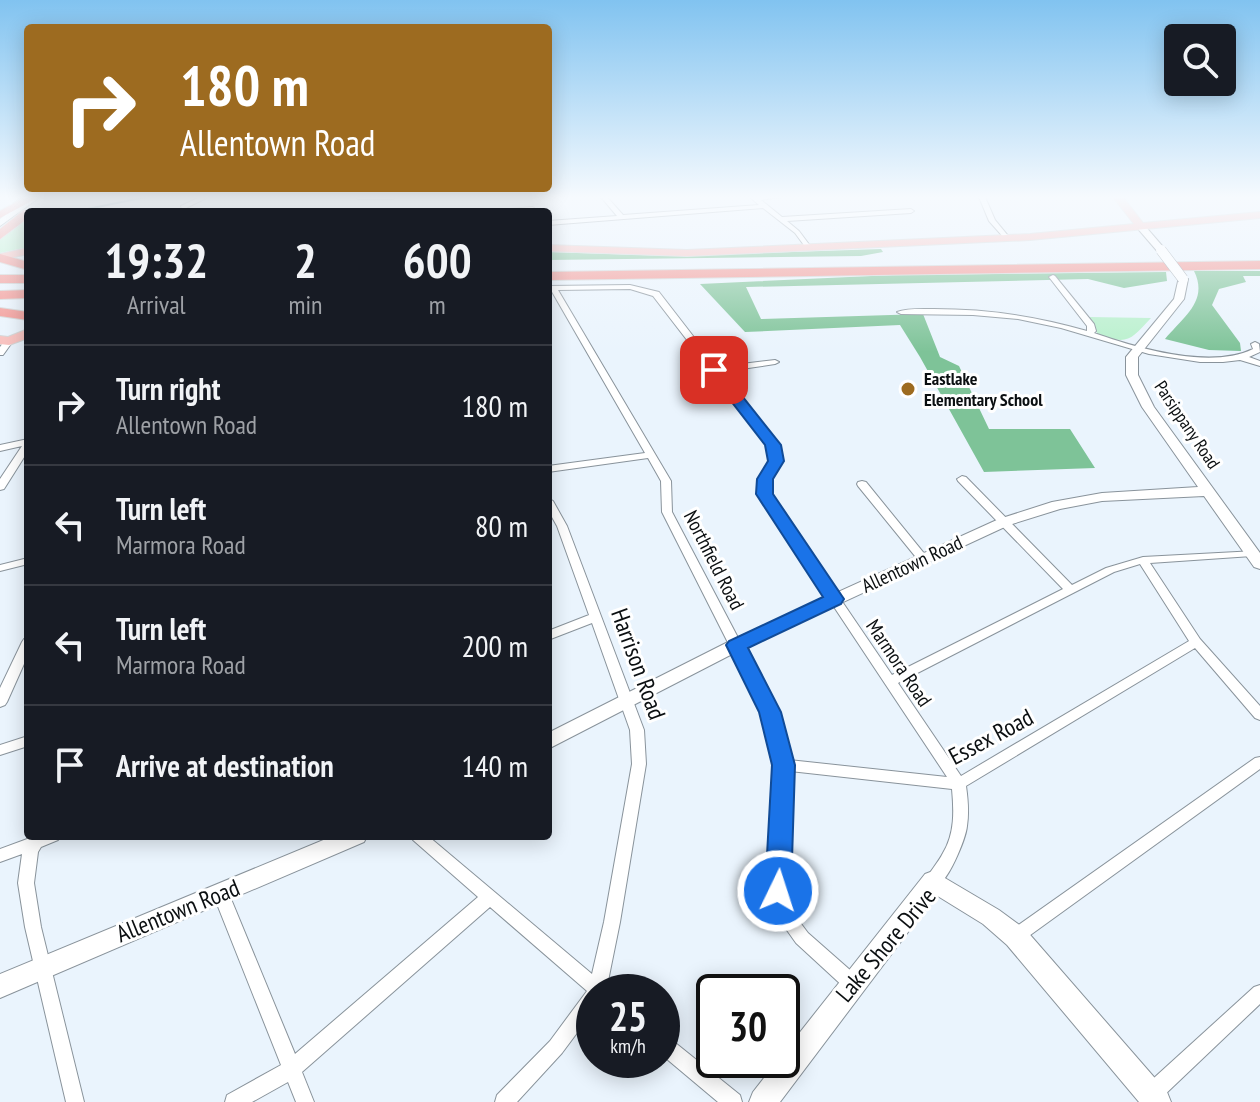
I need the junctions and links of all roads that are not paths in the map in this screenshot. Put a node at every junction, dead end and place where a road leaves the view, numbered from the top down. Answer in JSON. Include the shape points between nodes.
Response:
{"nodes":[{"id":1,"x":558,"y":248,"type":"edge"},
{"id":2,"x":774,"y":248,"type":"edge"},
{"id":3,"x":1160,"y":248,"type":"edge"},
{"id":4,"x":24,"y":252,"type":"edge"},
{"id":5,"x":3,"y":256,"type":"edge"},
{"id":6,"x":1260,"y":262,"type":"edge"},
{"id":7,"x":24,"y":264,"type":"edge"},
{"id":8,"x":552,"y":265,"type":"edge"},
{"id":9,"x":24,"y":272,"type":"edge"},
{"id":10,"x":0,"y":273,"type":"edge"},
{"id":11,"x":1053,"y":277,"type":"dead end"},
{"id":12,"x":0,"y":279,"type":"edge"},
{"id":13,"x":24,"y":279,"type":"edge"},
{"id":14,"x":552,"y":283,"type":"edge"},
{"id":15,"x":552,"y":283,"type":"edge"},
{"id":16,"x":0,"y":288,"type":"edge"},
{"id":17,"x":552,"y":288,"type":"edge"},
{"id":18,"x":24,"y":291,"type":"edge"},
{"id":19,"x":24,"y":292,"type":"edge"},
{"id":20,"x":0,"y":295,"type":"edge"},
{"id":21,"x":0,"y":312,"type":"edge"},
{"id":22,"x":901,"y":312,"type":"dead end"},
{"id":23,"x":24,"y":315,"type":"edge"},
{"id":24,"x":1088,"y":334,"type":"junction"},
{"id":25,"x":1258,"y":342,"type":"edge"},
{"id":26,"x":1137,"y":349,"type":"junction"},
{"id":27,"x":1243,"y":358,"type":"junction"},
{"id":28,"x":1258,"y":361,"type":"edge"},
{"id":29,"x":775,"y":362,"type":"dead end"},
{"id":30,"x":714,"y":370,"type":"junction"},
{"id":31,"x":24,"y":444,"type":"edge"},
{"id":32,"x":0,"y":448,"type":"edge"},
{"id":33,"x":24,"y":449,"type":"edge"},
{"id":34,"x":650,"y":455,"type":"junction"},
{"id":35,"x":552,"y":468,"type":"edge"},
{"id":36,"x":962,"y":479,"type":"dead end"},
{"id":37,"x":862,"y":484,"type":"dead end"},
{"id":38,"x":0,"y":487,"type":"edge"},
{"id":39,"x":1208,"y":491,"type":"junction"},
{"id":40,"x":1004,"y":522,"type":"junction"},
{"id":41,"x":555,"y":528,"type":"edge"},
{"id":42,"x":1256,"y":558,"type":"edge"},
{"id":43,"x":923,"y":559,"type":"junction"},
{"id":44,"x":1143,"y":560,"type":"junction"},
{"id":45,"x":24,"y":562,"type":"edge"},
{"id":46,"x":0,"y":568,"type":"edge"},
{"id":47,"x":1070,"y":589,"type":"junction"},
{"id":48,"x":834,"y":599,"type":"junction"},
{"id":49,"x":595,"y":617,"type":"junction"},
{"id":50,"x":552,"y":634,"type":"edge"},
{"id":51,"x":1196,"y":642,"type":"junction"},
{"id":52,"x":736,"y":645,"type":"junction"},
{"id":53,"x":24,"y":651,"type":"edge"},
{"id":54,"x":890,"y":681,"type":"junction"},
{"id":55,"x":0,"y":702,"type":"edge"},
{"id":56,"x":626,"y":702,"type":"junction"},
{"id":57,"x":1260,"y":715,"type":"edge"},
{"id":58,"x":552,"y":740,"type":"edge"},
{"id":59,"x":24,"y":742,"type":"edge"},
{"id":60,"x":0,"y":750,"type":"edge"},
{"id":61,"x":1260,"y":762,"type":"edge"},
{"id":62,"x":783,"y":765,"type":"junction"},
{"id":63,"x":959,"y":784,"type":"junction"},
{"id":64,"x":35,"y":840,"type":"edge"},
{"id":65,"x":36,"y":840,"type":"edge"},
{"id":66,"x":347,"y":840,"type":"edge"},
{"id":67,"x":423,"y":840,"type":"edge"},
{"id":68,"x":0,"y":856,"type":"edge"},
{"id":69,"x":933,"y":881,"type":"junction"},
{"id":70,"x":221,"y":894,"type":"junction"},
{"id":71,"x":490,"y":897,"type":"junction"},
{"id":72,"x":1016,"y":937,"type":"junction"},
{"id":73,"x":43,"y":967,"type":"junction"},
{"id":74,"x":578,"y":974,"type":"edge"},
{"id":75,"x":601,"y":974,"type":"edge"},
{"id":76,"x":852,"y":983,"type":"junction"},
{"id":77,"x":0,"y":986,"type":"edge"},
{"id":78,"x":1260,"y":993,"type":"edge"},
{"id":79,"x":576,"y":1021,"type":"edge"},
{"id":80,"x":680,"y":1058,"type":"edge"},
{"id":81,"x":292,"y":1069,"type":"junction"},
{"id":82,"x":1154,"y":1098,"type":"edge"},
{"id":83,"x":75,"y":1102,"type":"edge"},
{"id":84,"x":234,"y":1102,"type":"edge"},
{"id":85,"x":305,"y":1102,"type":"edge"},
{"id":86,"x":504,"y":1102,"type":"edge"},
{"id":87,"x":733,"y":1102,"type":"edge"},
{"id":88,"x":763,"y":1102,"type":"edge"}],
"edges":[{"from":1,"to":2,"type":"main road","via":[[664,253]]},
{"from":3,"to":26,"type":"street","bridge":true,"via":[[1183,279],[1179,299]]},
{"from":4,"to":5,"type":"main road"},
{"from":5,"to":7,"type":"highway"},
{"from":6,"to":8,"type":"highway"},
{"from":6,"to":14,"type":"highway","via":[[590,275]]},
{"from":9,"to":10,"type":"highway"},
{"from":11,"to":24,"type":"street","via":[[1091,326]]},
{"from":12,"to":13,"type":"highway"},
{"from":15,"to":30,"type":"street","name":"Marmora Road","via":[[639,288],[656,294]]},
{"from":16,"to":18,"type":"highway"},
{"from":17,"to":34,"type":"street","name":"Northfield Road"},
{"from":19,"to":20,"type":"highway"},
{"from":21,"to":23,"type":"highway"},
{"from":22,"to":24,"type":"street","via":[[992,311]]},
{"from":24,"to":26,"type":"street"},
{"from":25,"to":27,"type":"street","via":[[1256,351]]},
{"from":26,"to":27,"type":"street","via":[[1205,360]]},
{"from":26,"to":28,"type":"street","via":[[1217,366]]},
{"from":26,"to":39,"type":"street","name":"Parsippany Road","via":[[1131,371],[1139,393]]},
{"from":27,"to":28,"type":"street"},
{"from":29,"to":30,"type":"street"},
{"from":30,"to":48,"type":"street","name":"Marmora Road","via":[[773,445],[776,461],[765,479],[764,494]]},
{"from":31,"to":32,"type":"street"},
{"from":33,"to":38,"type":"street"},
{"from":34,"to":35,"type":"street"},
{"from":34,"to":52,"type":"street","name":"Northfield Road","via":[[666,481],[667,512]]},
{"from":36,"to":40,"type":"street"},
{"from":37,"to":43,"type":"street"},
{"from":39,"to":40,"type":"street","name":"Allentown Road","via":[[1102,497]]},
{"from":39,"to":42,"type":"street","name":"Parsippany Road"},
{"from":40,"to":43,"type":"street","name":"Allentown Road"},
{"from":40,"to":47,"type":"street"},
{"from":41,"to":49,"type":"street","name":"Harrison Road"},
{"from":42,"to":44,"type":"street"},
{"from":43,"to":48,"type":"street","name":"Allentown Road"},
{"from":44,"to":47,"type":"street"},
{"from":44,"to":51,"type":"street"},
{"from":45,"to":46,"type":"street"},
{"from":47,"to":54,"type":"street"},
{"from":48,"to":52,"type":"street","name":"Allentown Road"},
{"from":48,"to":54,"type":"street","name":"Marmora Road"},
{"from":49,"to":50,"type":"street"},
{"from":49,"to":56,"type":"street","name":"Harrison Road"},
{"from":51,"to":57,"type":"street"},
{"from":51,"to":63,"type":"street","name":"Essex Road"},
{"from":52,"to":56,"type":"street","name":"Allentown Road"},
{"from":52,"to":62,"type":"street","name":"Northfield Road","via":[[770,712]]},
{"from":53,"to":55,"type":"street"},
{"from":54,"to":63,"type":"street","name":"Marmora Road"},
{"from":56,"to":58,"type":"street","name":"Allentown Road"},
{"from":56,"to":75,"type":"street","name":"Harrison Road","via":[[637,730],[639,764]]},
{"from":59,"to":60,"type":"street"},
{"from":61,"to":72,"type":"street"},
{"from":62,"to":63,"type":"street","name":"Essex Road"},
{"from":62,"to":76,"type":"street","name":"Northfield Road","via":[[780,904],[802,938]]},
{"from":63,"to":69,"type":"street","via":[[961,835]]},
{"from":64,"to":68,"type":"street"},
{"from":65,"to":73,"type":"street","via":[[26,883]]},
{"from":66,"to":70,"type":"street","name":"Allentown Road"},
{"from":67,"to":71,"type":"street"},
{"from":69,"to":72,"type":"street","name":"Lake Shore Drive"},
{"from":69,"to":76,"type":"street","name":"Lake Shore Drive"},
{"from":70,"to":73,"type":"street","name":"Allentown Road"},
{"from":70,"to":81,"type":"street"},
{"from":71,"to":74,"type":"street"},
{"from":71,"to":81,"type":"street"},
{"from":72,"to":82,"type":"street","name":"Lake Shore Drive"},
{"from":73,"to":77,"type":"street","name":"Allentown Road"},
{"from":73,"to":83,"type":"street"},
{"from":76,"to":88,"type":"street","name":"Lake Shore Drive"},
{"from":78,"to":82,"type":"street"},
{"from":79,"to":86,"type":"street","name":"Harrison Road"},
{"from":80,"to":87,"type":"street"},
{"from":81,"to":84,"type":"street"},
{"from":81,"to":85,"type":"street"}]}
